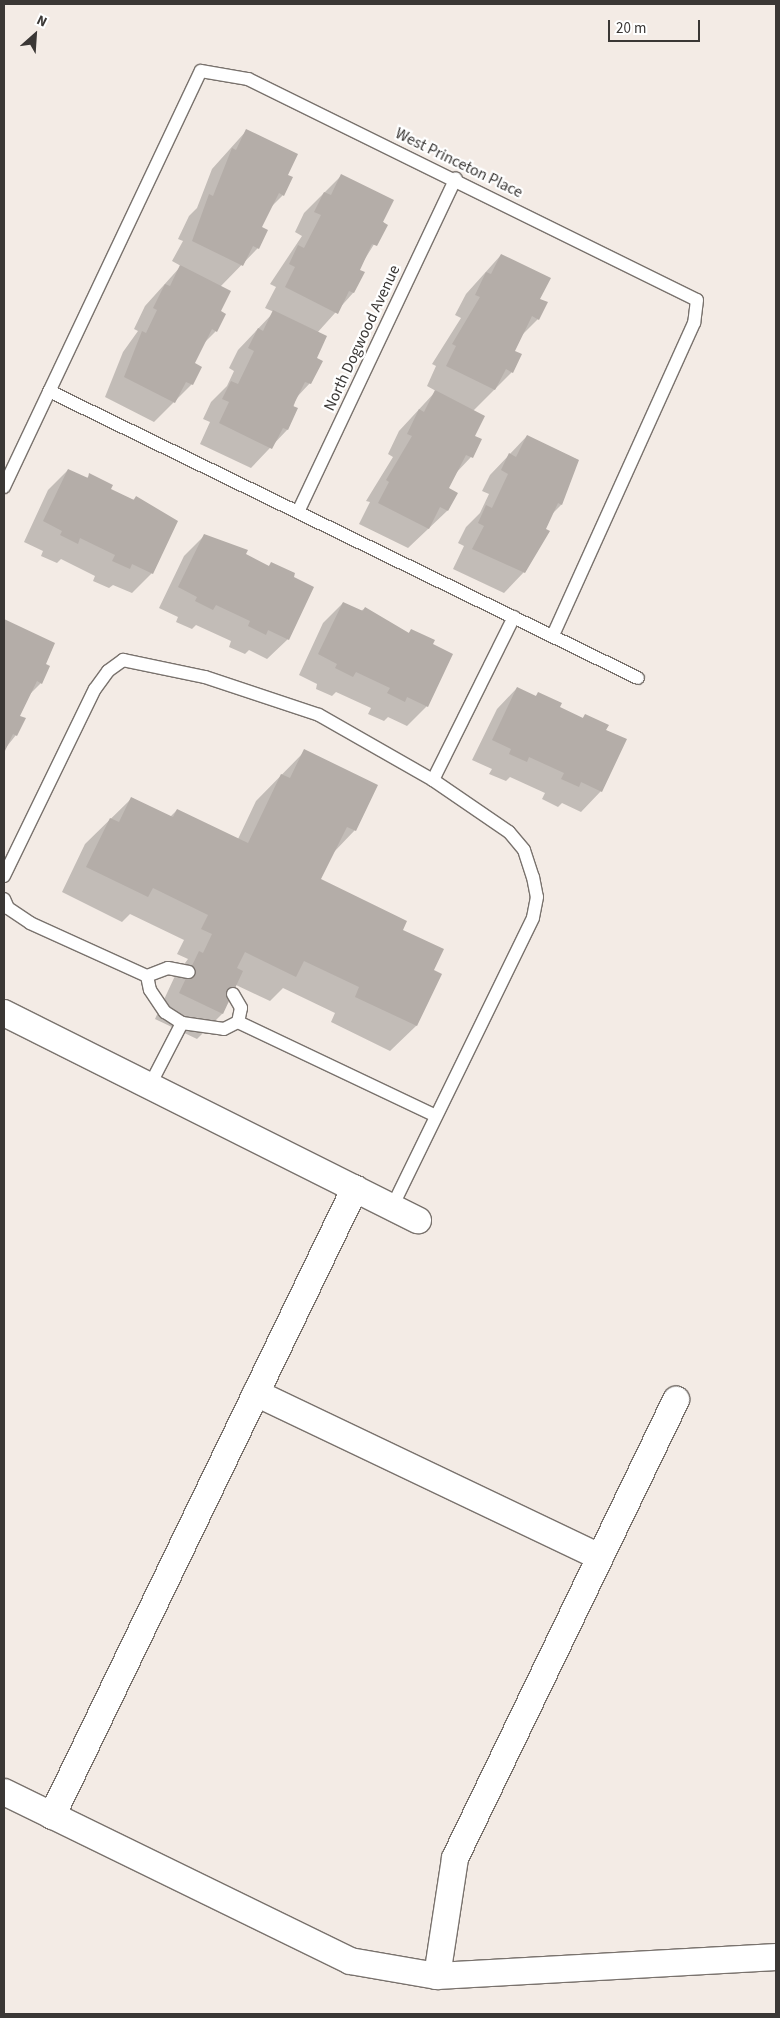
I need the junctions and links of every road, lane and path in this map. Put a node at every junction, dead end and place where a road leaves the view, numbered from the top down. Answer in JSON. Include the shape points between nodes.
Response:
{"nodes":[{"id":1,"x":456,"y":178,"type":"junction"},
{"id":2,"x":49,"y":391,"type":"junction"},
{"id":3,"x":4,"y":487,"type":"edge"},
{"id":4,"x":298,"y":512,"type":"junction"},
{"id":5,"x":514,"y":617,"type":"junction"},
{"id":6,"x":553,"y":636,"type":"junction"},
{"id":7,"x":638,"y":678,"type":"dead end"},
{"id":8,"x":433,"y":780,"type":"junction"},
{"id":9,"x":4,"y":876,"type":"edge"},
{"id":10,"x":4,"y":899,"type":"edge"},
{"id":11,"x":189,"y":972,"type":"dead end"},
{"id":12,"x":147,"y":976,"type":"junction"},
{"id":13,"x":233,"y":994,"type":"dead end"},
{"id":14,"x":4,"y":1013,"type":"edge"},
{"id":15,"x":238,"y":1022,"type":"junction"},
{"id":16,"x":182,"y":1023,"type":"junction"},
{"id":17,"x":150,"y":1085,"type":"junction"},
{"id":18,"x":436,"y":1116,"type":"junction"},
{"id":19,"x":355,"y":1188,"type":"junction"},
{"id":20,"x":392,"y":1207,"type":"junction"},
{"id":21,"x":418,"y":1220,"type":"dead end"},
{"id":22,"x":256,"y":1394,"type":"junction"},
{"id":23,"x":676,"y":1400,"type":"dead end"},
{"id":24,"x":600,"y":1557,"type":"junction"},
{"id":25,"x":4,"y":1792,"type":"edge"},
{"id":26,"x":52,"y":1816,"type":"junction"},
{"id":27,"x":776,"y":1957,"type":"edge"},
{"id":28,"x":437,"y":1976,"type":"junction"}],
"edges":[{"from":1,"to":2,"type":"lane","name":"West Princeton Place","via":[[248,79],[201,71]]},
{"from":1,"to":4,"type":"lane","name":"North Dogwood Avenue"},
{"from":1,"to":6,"type":"lane","name":"West Princeton Place","via":[[697,300],[694,323]]},
{"from":2,"to":3,"type":"lane"},
{"from":2,"to":4,"type":"lane"},
{"from":4,"to":5,"type":"lane"},
{"from":5,"to":6,"type":"lane"},
{"from":5,"to":8,"type":"lane"},
{"from":6,"to":7,"type":"lane"},
{"from":8,"to":9,"type":"lane","via":[[319,715],[205,676],[123,660],[108,671],[95,689]]},
{"from":8,"to":18,"type":"lane","via":[[509,832],[524,850],[537,897],[533,918]]},
{"from":10,"to":12,"type":"lane","via":[[8,908],[30,923]]},
{"from":11,"to":12,"type":"lane","via":[[168,968]]},
{"from":12,"to":16,"type":"lane","via":[[150,990],[165,1012]]},
{"from":13,"to":15,"type":"lane","via":[[241,1008]]},
{"from":14,"to":17,"type":"street"},
{"from":15,"to":16,"type":"lane","via":[[224,1029]]},
{"from":15,"to":18,"type":"lane"},
{"from":16,"to":17,"type":"lane"},
{"from":17,"to":19,"type":"street"},
{"from":18,"to":20,"type":"lane"},
{"from":19,"to":20,"type":"street"},
{"from":19,"to":22,"type":"street"},
{"from":20,"to":21,"type":"street"},
{"from":22,"to":24,"type":"street"},
{"from":22,"to":26,"type":"street"},
{"from":23,"to":24,"type":"street"},
{"from":24,"to":28,"type":"street","via":[[455,1858]]},
{"from":25,"to":26,"type":"street"},
{"from":26,"to":28,"type":"street","via":[[350,1961]]},
{"from":27,"to":28,"type":"street"}]}
